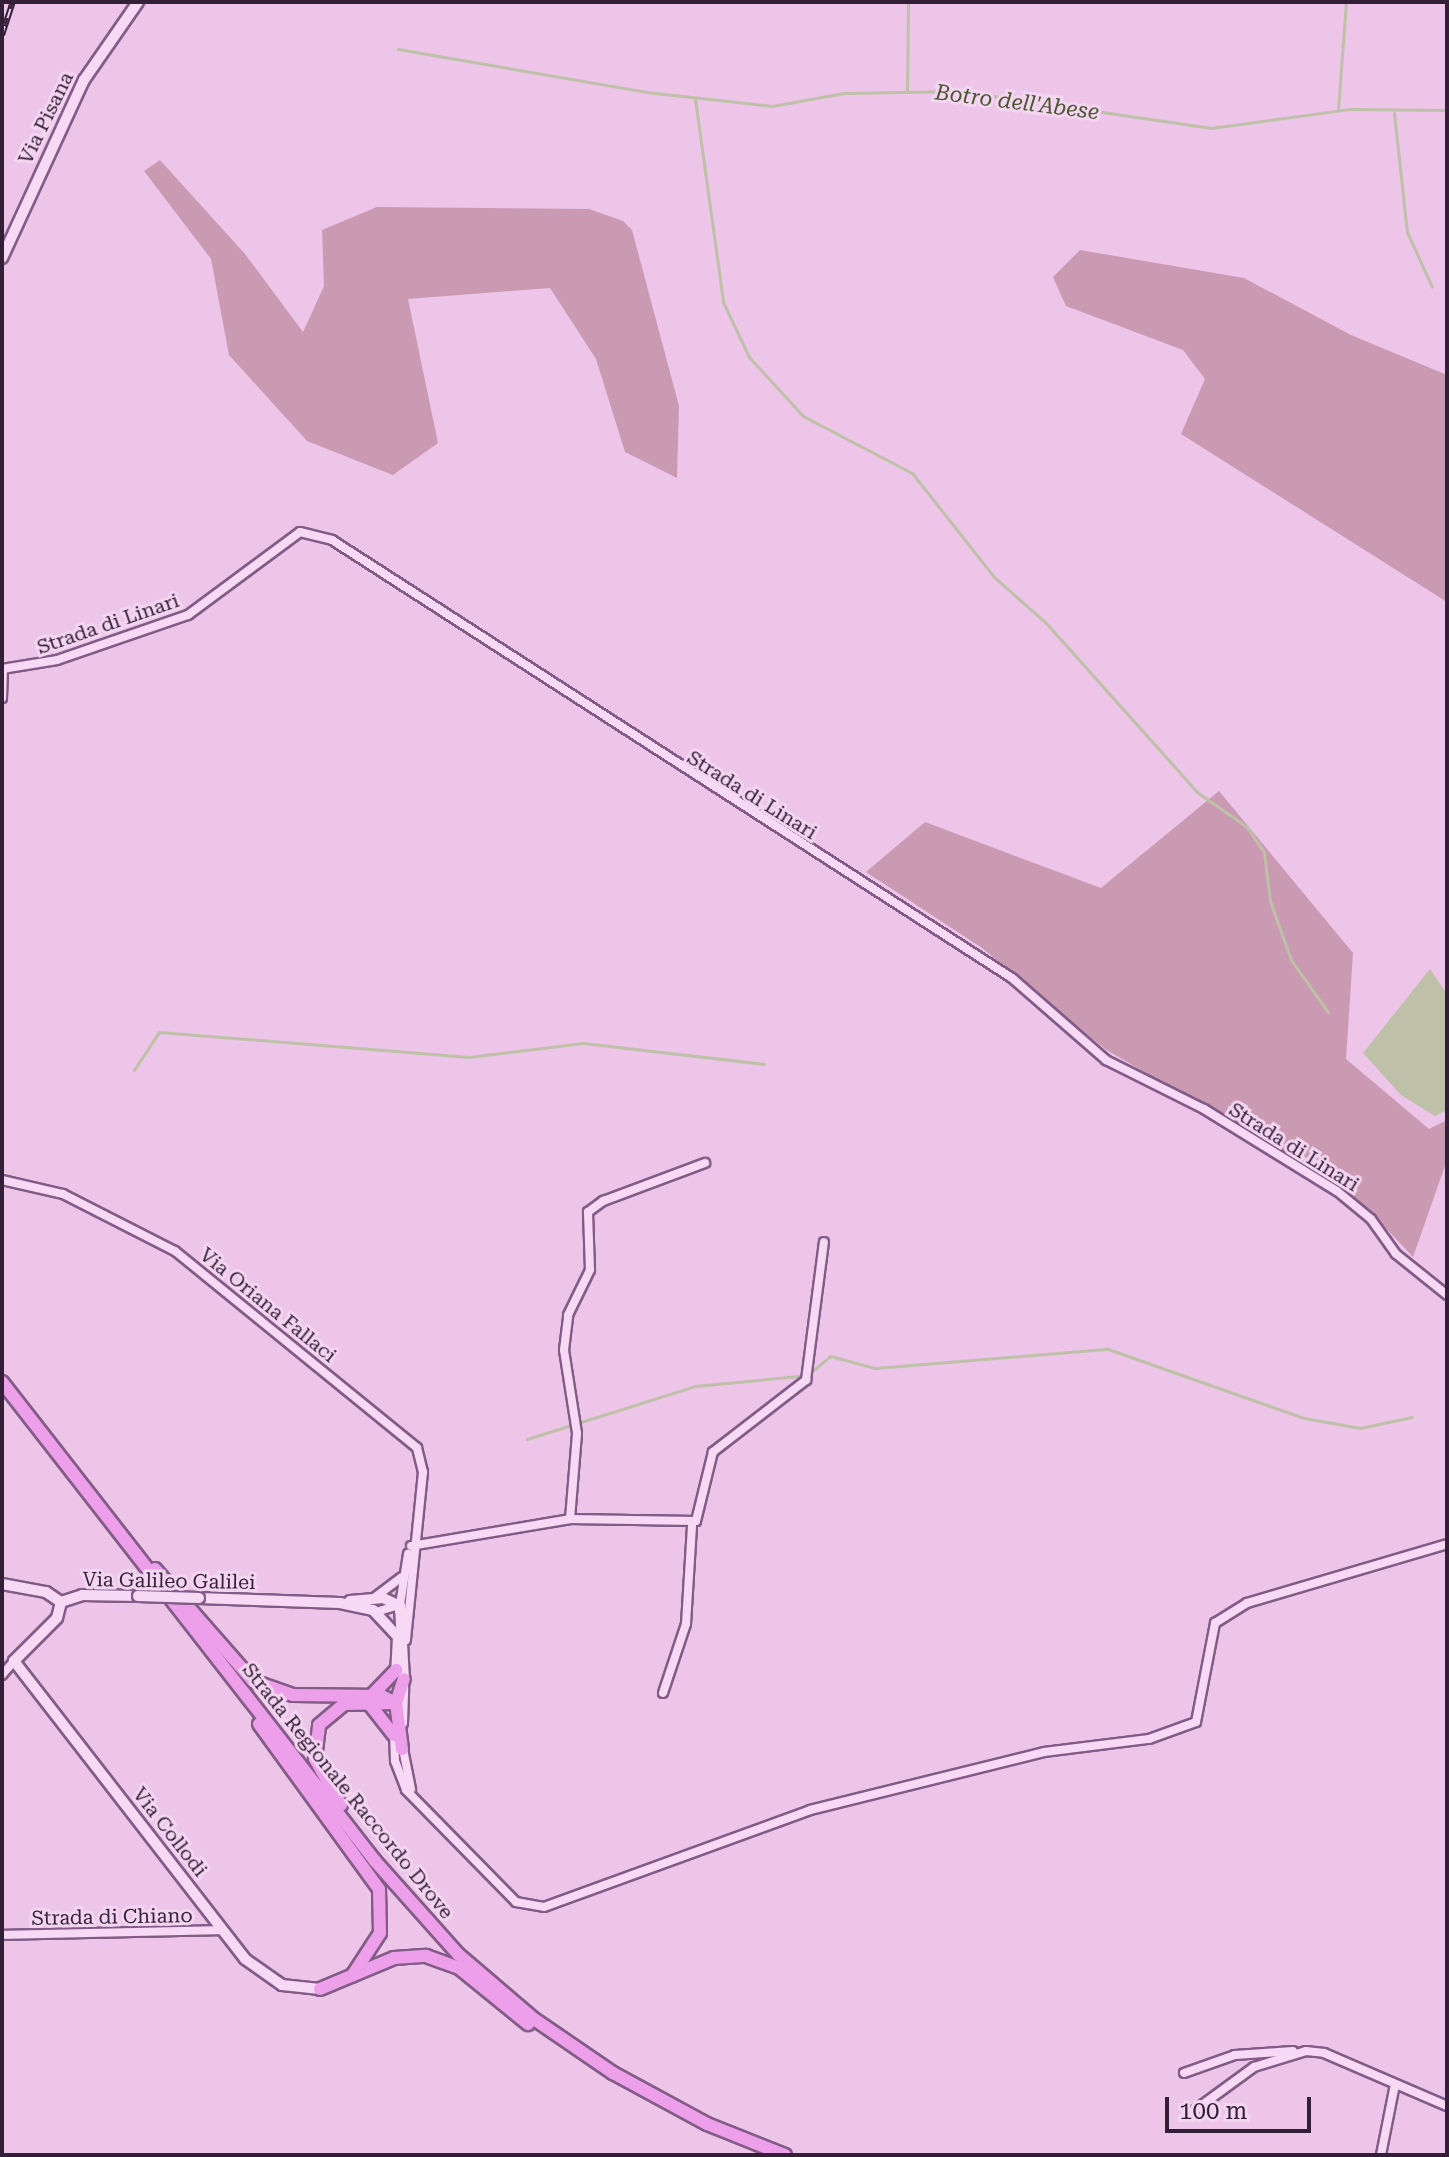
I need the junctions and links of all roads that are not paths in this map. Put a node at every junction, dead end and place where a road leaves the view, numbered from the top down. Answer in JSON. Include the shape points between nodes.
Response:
{"nodes":[{"id":1,"x":138,"y":2,"type":"edge"},
{"id":2,"x":2,"y":258,"type":"edge"},
{"id":3,"x":3,"y":669,"type":"edge"},
{"id":4,"x":2,"y":698,"type":"edge"},
{"id":5,"x":705,"y":1163,"type":"dead end"},
{"id":6,"x":2,"y":1180,"type":"edge"},
{"id":7,"x":824,"y":1242,"type":"dead end"},
{"id":8,"x":1447,"y":1295,"type":"edge"},
{"id":9,"x":2,"y":1382,"type":"edge"},
{"id":10,"x":570,"y":1519,"type":"junction"},
{"id":11,"x":692,"y":1525,"type":"junction"},
{"id":12,"x":1447,"y":1544,"type":"edge"},
{"id":13,"x":411,"y":1546,"type":"junction"},
{"id":14,"x":136,"y":1556,"type":"junction"},
{"id":15,"x":402,"y":1578,"type":"junction"},
{"id":16,"x":2,"y":1584,"type":"edge"},
{"id":17,"x":409,"y":1587,"type":"junction"},
{"id":18,"x":374,"y":1598,"type":"junction"},
{"id":19,"x":61,"y":1602,"type":"junction"},
{"id":20,"x":340,"y":1603,"type":"junction"},
{"id":21,"x":399,"y":1605,"type":"junction"},
{"id":22,"x":376,"y":1612,"type":"junction"},
{"id":23,"x":398,"y":1637,"type":"junction"},
{"id":24,"x":14,"y":1661,"type":"junction"},
{"id":25,"x":402,"y":1673,"type":"junction"},
{"id":26,"x":2,"y":1675,"type":"edge"},
{"id":27,"x":663,"y":1693,"type":"dead end"},
{"id":28,"x":372,"y":1701,"type":"junction"},
{"id":29,"x":250,"y":1702,"type":"junction"},
{"id":30,"x":396,"y":1703,"type":"junction"},
{"id":31,"x":394,"y":1735,"type":"junction"},
{"id":32,"x":402,"y":1749,"type":"junction"},
{"id":33,"x":416,"y":1797,"type":"junction"},
{"id":34,"x":434,"y":1929,"type":"junction"},
{"id":35,"x":222,"y":1930,"type":"junction"},
{"id":36,"x":2,"y":1935,"type":"edge"},
{"id":37,"x":352,"y":1976,"type":"junction"},
{"id":38,"x":320,"y":1989,"type":"joint"},
{"id":39,"x":557,"y":2036,"type":"junction"},
{"id":40,"x":1306,"y":2051,"type":"junction"},
{"id":41,"x":1184,"y":2073,"type":"dead end"},
{"id":42,"x":1395,"y":2084,"type":"junction"},
{"id":43,"x":1447,"y":2106,"type":"edge"},
{"id":44,"x":1191,"y":2113,"type":"dead end"},
{"id":45,"x":785,"y":2155,"type":"edge"},
{"id":46,"x":1381,"y":2155,"type":"edge"}],
"edges":[{"from":1,"to":2,"type":"street","name":"Via Pisana","via":[[84,80]]},
{"from":3,"to":4,"type":"street"},
{"from":3,"to":8,"type":"street","name":"Strada di Linari","via":[[57,660],[188,615],[300,532],[332,540],[1012,978],[1106,1060],[1204,1109],[1337,1191],[1371,1219],[1396,1254]]},
{"from":5,"to":10,"type":"street","via":[[603,1201],[588,1212],[590,1270],[568,1315],[564,1350],[577,1433]]},
{"from":6,"to":13,"type":"street","name":"Via Oriana Fallaci","via":[[63,1194],[175,1251],[406,1437],[417,1448],[423,1472]]},
{"from":7,"to":11,"type":"street","via":[[806,1380],[713,1452]]},
{"from":9,"to":14,"type":"main road","name":"Strada Regionale Raccordo Drove"},
{"from":10,"to":11,"type":"street"},
{"from":10,"to":13,"type":"street"},
{"from":11,"to":27,"type":"street","via":[[686,1624]]},
{"from":12,"to":33,"type":"street","via":[[1247,1603],[1215,1623],[1196,1722],[1149,1739],[1044,1752],[810,1810],[544,1907],[516,1902]]},
{"from":13,"to":15,"type":"street"},
{"from":13,"to":17,"type":"street"},
{"from":14,"to":28,"type":"main road","via":[[165,1579],[253,1681],[293,1695]]},
{"from":14,"to":29,"type":"main road","name":"Strada Regionale Raccordo Drove"},
{"from":15,"to":18,"type":"street"},
{"from":15,"to":21,"type":"street"},
{"from":16,"to":19,"type":"street","name":"Via Galileo Galilei","via":[[50,1594]]},
{"from":17,"to":21,"type":"street"},
{"from":17,"to":25,"type":"street"},
{"from":18,"to":20,"type":"street"},
{"from":18,"to":21,"type":"street"},
{"from":19,"to":20,"type":"street","name":"Via Galileo Galilei","bridge":true,"via":[[78,1595]]},
{"from":19,"to":24,"type":"street","via":[[57,1618]]},
{"from":20,"to":22,"type":"street"},
{"from":21,"to":22,"type":"street"},
{"from":21,"to":23,"type":"street"},
{"from":21,"to":25,"type":"street"},
{"from":22,"to":23,"type":"street"},
{"from":23,"to":25,"type":"street"},
{"from":24,"to":26,"type":"street"},
{"from":24,"to":35,"type":"street","name":"Via Collodi"},
{"from":25,"to":28,"type":"main road"},
{"from":25,"to":30,"type":"main road"},
{"from":25,"to":32,"type":"street"},
{"from":28,"to":30,"type":"main road"},
{"from":28,"to":31,"type":"main road"},
{"from":28,"to":34,"type":"main road","via":[[344,1704],[327,1714],[315,1734],[315,1759],[330,1791]]},
{"from":29,"to":34,"type":"main road","name":"Strada Regionale Raccordo Drove"},
{"from":29,"to":37,"type":"main road","via":[[268,1739],[379,1889],[380,1933]]},
{"from":30,"to":31,"type":"street"},
{"from":30,"to":32,"type":"main road"},
{"from":31,"to":33,"type":"street","via":[[398,1775]]},
{"from":32,"to":33,"type":"street"},
{"from":34,"to":39,"type":"main road","name":"Strada Regionale Raccordo Drove"},
{"from":35,"to":36,"type":"street","name":"Strada di Chiano"},
{"from":35,"to":38,"type":"street","name":"Via Collodi","via":[[266,1977],[293,1988]]},
{"from":37,"to":38,"type":"main road"},
{"from":37,"to":39,"type":"main road","via":[[400,1957],[439,1959],[528,2024]]},
{"from":39,"to":45,"type":"main road","name":"Strada Regionale Raccordo Drove","via":[[668,2104]]},
{"from":40,"to":41,"type":"street","via":[[1235,2055]]},
{"from":40,"to":42,"type":"street","via":[[1324,2053]]},
{"from":40,"to":44,"type":"street","via":[[1254,2067]]},
{"from":42,"to":43,"type":"street"},
{"from":42,"to":46,"type":"street"}]}
